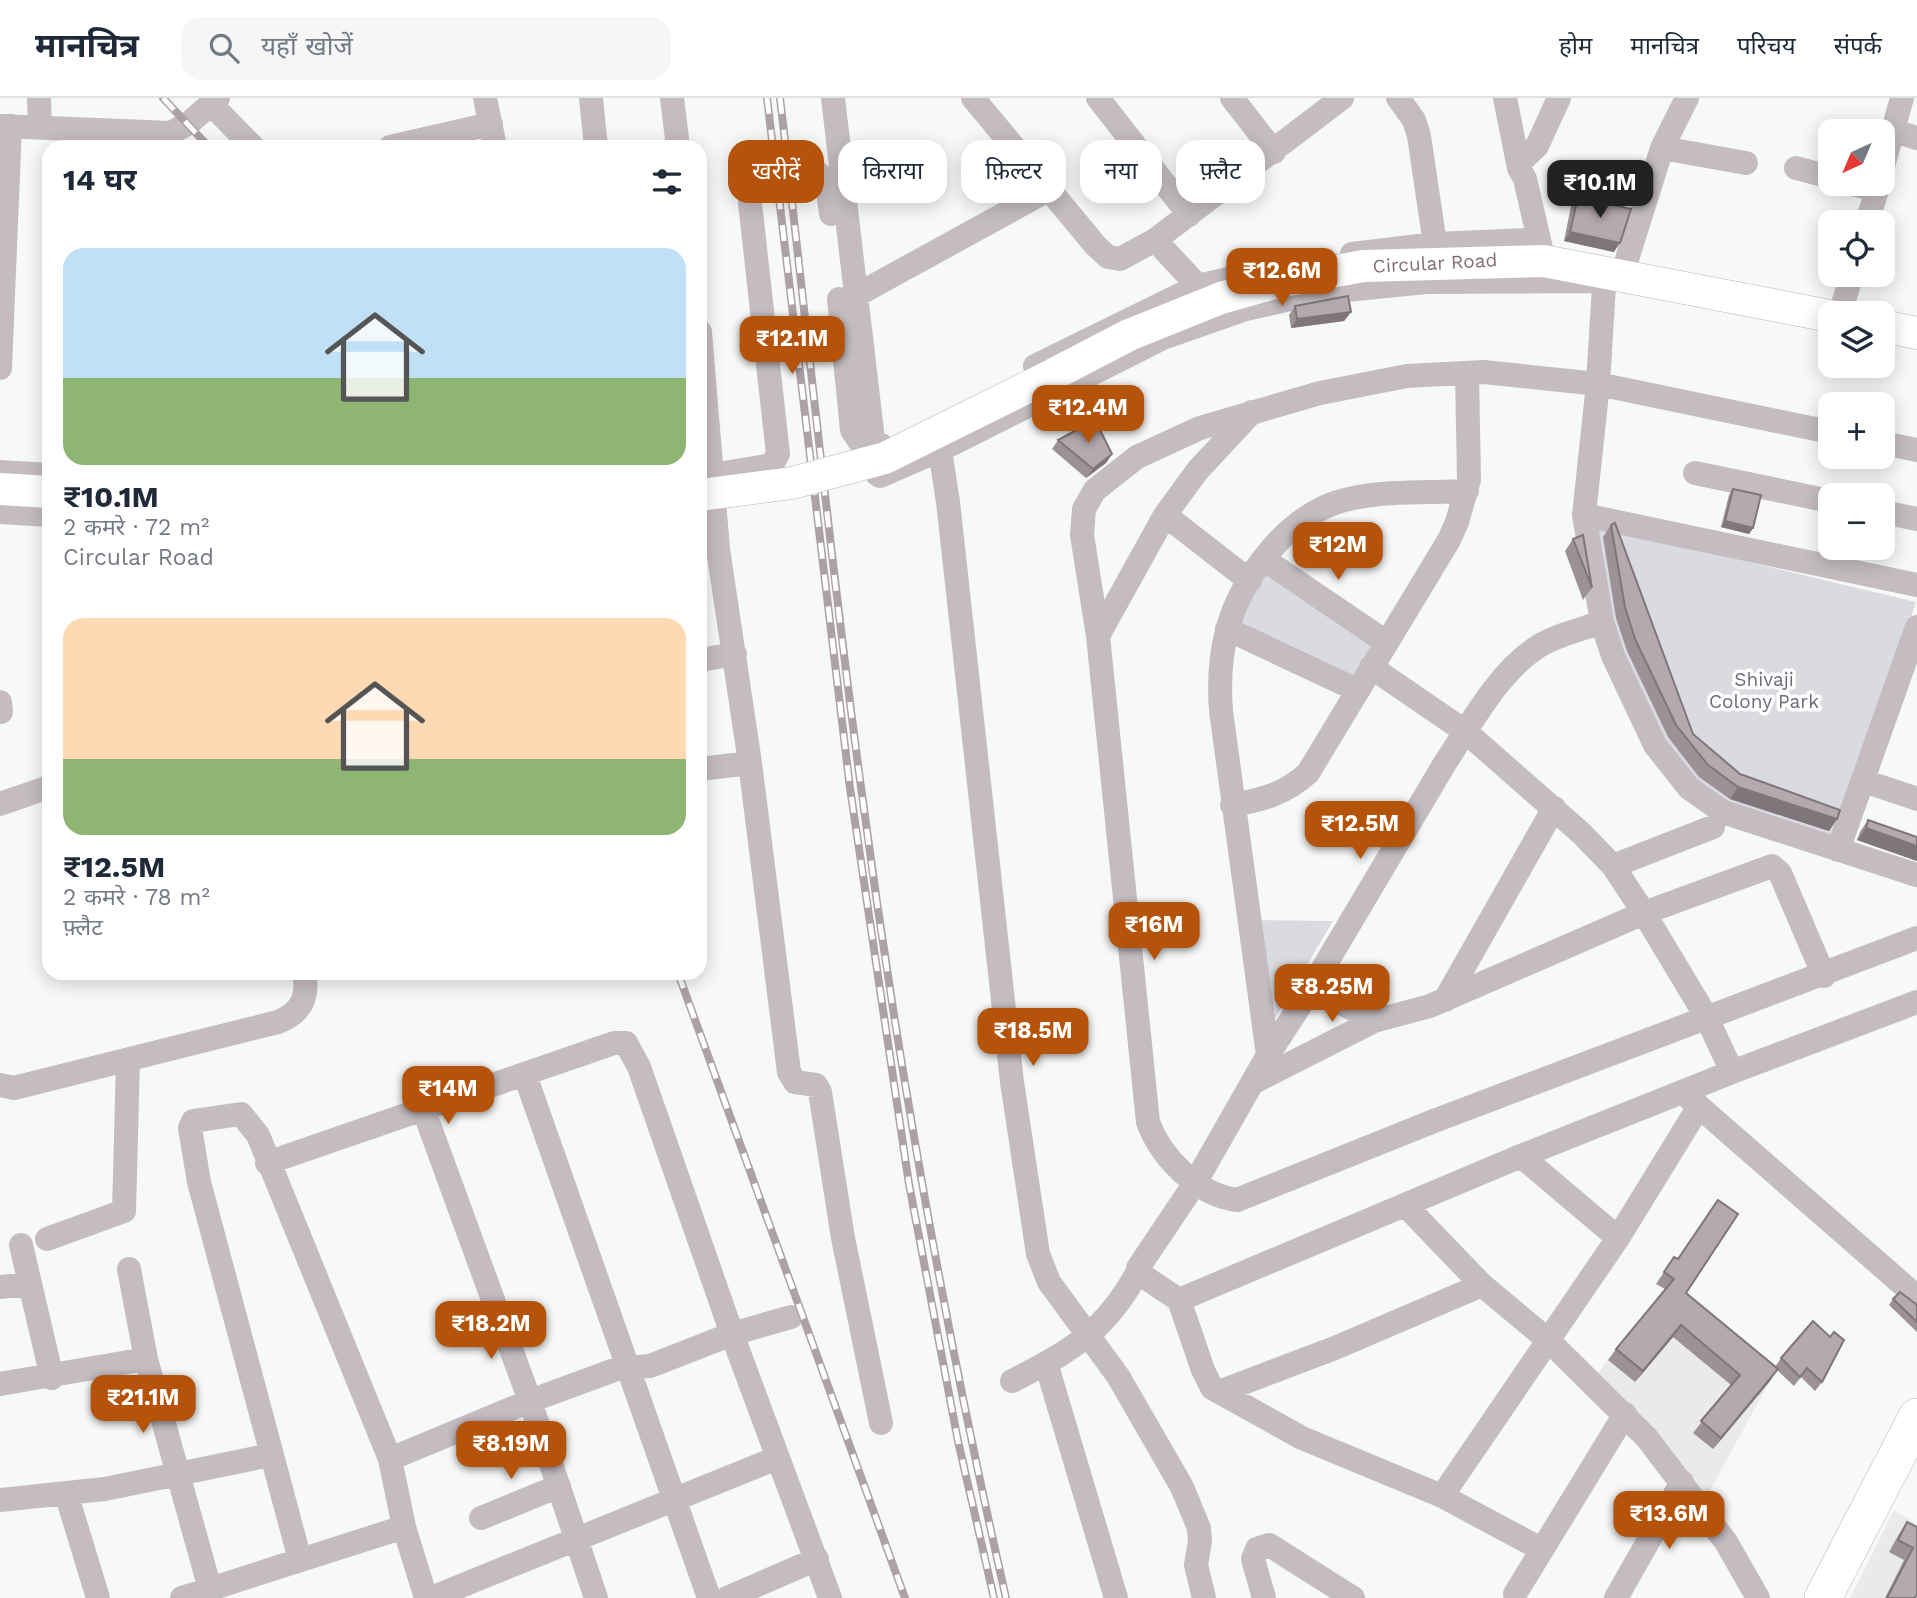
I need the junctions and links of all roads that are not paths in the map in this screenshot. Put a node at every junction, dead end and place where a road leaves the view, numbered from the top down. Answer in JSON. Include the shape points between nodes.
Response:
{"nodes":[{"id":1,"x":39,"y":98,"type":"edge"},
{"id":2,"x":485,"y":98,"type":"edge"},
{"id":3,"x":591,"y":98,"type":"edge"},
{"id":4,"x":672,"y":98,"type":"edge"},
{"id":5,"x":833,"y":98,"type":"edge"},
{"id":6,"x":974,"y":98,"type":"edge"},
{"id":7,"x":1098,"y":98,"type":"edge"},
{"id":8,"x":1232,"y":98,"type":"edge"},
{"id":9,"x":1342,"y":98,"type":"edge"},
{"id":10,"x":1398,"y":98,"type":"edge"},
{"id":11,"x":1505,"y":98,"type":"edge"},
{"id":12,"x":1559,"y":98,"type":"edge"},
{"id":13,"x":1687,"y":98,"type":"edge"},
{"id":14,"x":1902,"y":98,"type":"edge"},
{"id":15,"x":214,"y":101,"type":"edge"},
{"id":16,"x":1895,"y":119,"type":"edge"},
{"id":17,"x":5,"y":126,"type":"edge"},
{"id":18,"x":40,"y":126,"type":"junction"},
{"id":19,"x":1895,"y":131,"type":"edge"},
{"id":20,"x":493,"y":135,"type":"edge"},
{"id":21,"x":1917,"y":138,"type":"edge"},
{"id":22,"x":170,"y":140,"type":"edge"},
{"id":23,"x":247,"y":140,"type":"edge"},
{"id":24,"x":450,"y":140,"type":"edge"},
{"id":25,"x":595,"y":140,"type":"edge"},
{"id":26,"x":677,"y":140,"type":"edge"},
{"id":27,"x":1009,"y":140,"type":"edge"},
{"id":28,"x":1662,"y":148,"type":"junction"},
{"id":29,"x":1274,"y":152,"type":"junction"},
{"id":30,"x":1746,"y":163,"type":"dead end"},
{"id":31,"x":1518,"y":166,"type":"junction"},
{"id":32,"x":1796,"y":168,"type":"dead end"},
{"id":33,"x":1818,"y":174,"type":"edge"},
{"id":34,"x":824,"y":180,"type":"edge"},
{"id":35,"x":750,"y":203,"type":"edge"},
{"id":36,"x":1024,"y":203,"type":"edge"},
{"id":37,"x":1062,"y":203,"type":"edge"},
{"id":38,"x":1189,"y":215,"type":"junction"},
{"id":39,"x":1155,"y":240,"type":"junction"},
{"id":40,"x":1435,"y":244,"type":"junction"},
{"id":41,"x":1530,"y":255,"type":"junction"},
{"id":42,"x":1611,"y":275,"type":"junction"},
{"id":43,"x":1198,"y":286,"type":"junction"},
{"id":44,"x":855,"y":296,"type":"junction"},
{"id":45,"x":1818,"y":314,"type":"edge"},
{"id":46,"x":1895,"y":328,"type":"edge"},
{"id":47,"x":1917,"y":333,"type":"edge"},
{"id":48,"x":0,"y":368,"type":"edge"},
{"id":49,"x":1467,"y":373,"type":"junction"},
{"id":50,"x":1598,"y":384,"type":"junction"},
{"id":51,"x":1252,"y":411,"type":"junction"},
{"id":52,"x":1818,"y":430,"type":"edge"},
{"id":53,"x":1895,"y":445,"type":"edge"},
{"id":54,"x":874,"y":448,"type":"junction"},
{"id":55,"x":940,"y":450,"type":"junction"},
{"id":56,"x":1917,"y":450,"type":"edge"},
{"id":57,"x":0,"y":472,"type":"edge"},
{"id":58,"x":1695,"y":473,"type":"dead end"},
{"id":59,"x":42,"y":475,"type":"edge"},
{"id":60,"x":707,"y":481,"type":"edge"},
{"id":61,"x":707,"y":482,"type":"edge"},
{"id":62,"x":0,"y":489,"type":"edge"},
{"id":63,"x":1467,"y":491,"type":"junction"},
{"id":64,"x":42,"y":492,"type":"edge"},
{"id":65,"x":707,"y":496,"type":"edge"},
{"id":66,"x":1818,"y":499,"type":"edge"},
{"id":67,"x":0,"y":512,"type":"edge"},
{"id":68,"x":1895,"y":514,"type":"edge"},
{"id":69,"x":42,"y":515,"type":"edge"},
{"id":70,"x":1165,"y":515,"type":"junction"},
{"id":71,"x":1584,"y":515,"type":"junction"},
{"id":72,"x":1917,"y":519,"type":"edge"},
{"id":73,"x":1265,"y":559,"type":"junction"},
{"id":74,"x":1250,"y":581,"type":"junction"},
{"id":75,"x":1917,"y":585,"type":"edge"},
{"id":76,"x":1602,"y":622,"type":"junction"},
{"id":77,"x":1917,"y":627,"type":"edge"},
{"id":78,"x":1227,"y":629,"type":"junction"},
{"id":79,"x":1098,"y":636,"type":"junction"},
{"id":80,"x":1387,"y":642,"type":"junction"},
{"id":81,"x":735,"y":654,"type":"junction"},
{"id":82,"x":707,"y":659,"type":"edge"},
{"id":83,"x":1371,"y":667,"type":"junction"},
{"id":84,"x":1357,"y":690,"type":"junction"},
{"id":85,"x":1466,"y":732,"type":"junction"},
{"id":86,"x":750,"y":764,"type":"junction"},
{"id":87,"x":707,"y":768,"type":"edge"},
{"id":88,"x":1864,"y":780,"type":"junction"},
{"id":89,"x":42,"y":789,"type":"edge"},
{"id":90,"x":1917,"y":799,"type":"edge"},
{"id":91,"x":0,"y":804,"type":"edge"},
{"id":92,"x":1232,"y":805,"type":"junction"},
{"id":93,"x":1553,"y":808,"type":"junction"},
{"id":94,"x":1713,"y":828,"type":"dead end"},
{"id":95,"x":1838,"y":850,"type":"junction"},
{"id":96,"x":1613,"y":866,"type":"junction"},
{"id":97,"x":1917,"y":875,"type":"edge"},
{"id":98,"x":1644,"y":913,"type":"junction"},
{"id":99,"x":1917,"y":938,"type":"edge"},
{"id":100,"x":1824,"y":976,"type":"junction"},
{"id":101,"x":305,"y":980,"type":"edge"},
{"id":102,"x":1312,"y":986,"type":"junction"},
{"id":103,"x":1445,"y":1000,"type":"junction"},
{"id":104,"x":1917,"y":1002,"type":"edge"},
{"id":105,"x":1707,"y":1018,"type":"junction"},
{"id":106,"x":1374,"y":1021,"type":"junction"},
{"id":107,"x":1268,"y":1055,"type":"junction"},
{"id":108,"x":128,"y":1061,"type":"junction"},
{"id":109,"x":1732,"y":1072,"type":"junction"},
{"id":110,"x":525,"y":1075,"type":"junction"},
{"id":111,"x":1252,"y":1083,"type":"junction"},
{"id":112,"x":0,"y":1085,"type":"edge"},
{"id":113,"x":1690,"y":1099,"type":"junction"},
{"id":114,"x":424,"y":1111,"type":"junction"},
{"id":115,"x":1521,"y":1156,"type":"junction"},
{"id":116,"x":267,"y":1163,"type":"junction"},
{"id":117,"x":1195,"y":1183,"type":"junction"},
{"id":118,"x":1405,"y":1205,"type":"junction"},
{"id":119,"x":1618,"y":1238,"type":"junction"},
{"id":120,"x":47,"y":1239,"type":"dead end"},
{"id":121,"x":21,"y":1245,"type":"dead end"},
{"id":122,"x":129,"y":1269,"type":"dead end"},
{"id":123,"x":1138,"y":1271,"type":"junction"},
{"id":124,"x":30,"y":1284,"type":"junction"},
{"id":125,"x":1482,"y":1285,"type":"junction"},
{"id":126,"x":0,"y":1287,"type":"edge"},
{"id":127,"x":1917,"y":1297,"type":"edge"},
{"id":128,"x":1179,"y":1300,"type":"junction"},
{"id":129,"x":791,"y":1317,"type":"dead end"},
{"id":130,"x":732,"y":1335,"type":"junction"},
{"id":131,"x":1087,"y":1337,"type":"junction"},
{"id":132,"x":1548,"y":1340,"type":"junction"},
{"id":133,"x":146,"y":1359,"type":"junction"},
{"id":134,"x":1046,"y":1363,"type":"junction"},
{"id":135,"x":627,"y":1368,"type":"junction"},
{"id":136,"x":52,"y":1378,"type":"junction"},
{"id":137,"x":1012,"y":1381,"type":"dead end"},
{"id":138,"x":0,"y":1384,"type":"edge"},
{"id":139,"x":1219,"y":1392,"type":"junction"},
{"id":140,"x":530,"y":1401,"type":"junction"},
{"id":141,"x":1625,"y":1414,"type":"junction"},
{"id":142,"x":1917,"y":1417,"type":"edge"},
{"id":143,"x":881,"y":1423,"type":"dead end"},
{"id":144,"x":270,"y":1455,"type":"junction"},
{"id":145,"x":777,"y":1458,"type":"junction"},
{"id":146,"x":390,"y":1459,"type":"junction"},
{"id":147,"x":178,"y":1474,"type":"junction"},
{"id":148,"x":1682,"y":1482,"type":"junction"},
{"id":149,"x":559,"y":1486,"type":"junction"},
{"id":150,"x":66,"y":1493,"type":"junction"},
{"id":151,"x":1442,"y":1496,"type":"junction"},
{"id":152,"x":673,"y":1499,"type":"junction"},
{"id":153,"x":0,"y":1500,"type":"edge"},
{"id":154,"x":481,"y":1518,"type":"dead end"},
{"id":155,"x":404,"y":1527,"type":"junction"},
{"id":156,"x":577,"y":1537,"type":"junction"},
{"id":157,"x":1541,"y":1549,"type":"junction"},
{"id":158,"x":817,"y":1559,"type":"junction"},
{"id":159,"x":300,"y":1560,"type":"junction"},
{"id":160,"x":210,"y":1589,"type":"junction"},
{"id":161,"x":1324,"y":1591,"type":"edge"},
{"id":162,"x":1515,"y":1594,"type":"dead end"},
{"id":163,"x":97,"y":1598,"type":"edge"},
{"id":164,"x":182,"y":1598,"type":"edge"},
{"id":165,"x":426,"y":1598,"type":"edge"},
{"id":166,"x":431,"y":1598,"type":"edge"},
{"id":167,"x":596,"y":1598,"type":"edge"},
{"id":168,"x":709,"y":1598,"type":"edge"},
{"id":169,"x":727,"y":1598,"type":"edge"},
{"id":170,"x":830,"y":1598,"type":"edge"},
{"id":171,"x":1116,"y":1598,"type":"edge"},
{"id":172,"x":1204,"y":1598,"type":"edge"},
{"id":173,"x":1264,"y":1598,"type":"edge"},
{"id":174,"x":1353,"y":1598,"type":"edge"},
{"id":175,"x":1616,"y":1598,"type":"edge"},
{"id":176,"x":1758,"y":1598,"type":"edge"},
{"id":177,"x":1823,"y":1598,"type":"edge"}],
"edges":[{"from":1,"to":18,"type":"street"},
{"from":2,"to":20,"type":"street"},
{"from":3,"to":25,"type":"street"},
{"from":4,"to":26,"type":"street"},
{"from":5,"to":44,"type":"street"},
{"from":6,"to":27,"type":"street"},
{"from":7,"to":38,"type":"street"},
{"from":8,"to":29,"type":"street"},
{"from":9,"to":29,"type":"street"},
{"from":10,"to":40,"type":"street","via":[[1419,136]]},
{"from":11,"to":31,"type":"street"},
{"from":12,"to":31,"type":"street","via":[[1537,146]]},
{"from":13,"to":28,"type":"street"},
{"from":14,"to":16,"type":"street"},
{"from":15,"to":22,"type":"street"},
{"from":15,"to":23,"type":"street"},
{"from":17,"to":18,"type":"street"},
{"from":17,"to":48,"type":"street"},
{"from":18,"to":22,"type":"street"},
{"from":19,"to":21,"type":"street"},
{"from":20,"to":24,"type":"street"},
{"from":28,"to":30,"type":"street"},
{"from":28,"to":42,"type":"street"},
{"from":29,"to":38,"type":"street"},
{"from":31,"to":41,"type":"street","via":[[1525,179]]},
{"from":32,"to":33,"type":"street"},
{"from":34,"to":54,"type":"street","via":[[830,195],[850,424],[862,445]]},
{"from":35,"to":60,"type":"street","via":[[778,454],[766,466]]},
{"from":36,"to":44,"type":"street"},
{"from":37,"to":39,"type":"street","via":[[1108,257],[1120,259]]},
{"from":38,"to":39,"type":"street"},
{"from":39,"to":43,"type":"street"},
{"from":40,"to":41,"type":"street"},
{"from":40,"to":43,"type":"street","via":[[1321,258]]},
{"from":41,"to":42,"type":"main road","name":"Circular Road"},
{"from":41,"to":61,"type":"main road","name":"Circular Road","bridge":true,"via":[[1363,267],[1274,284],[1179,313],[885,458],[792,483]]},
{"from":42,"to":45,"type":"main road","name":"Circular Road"},
{"from":42,"to":50,"type":"street"},
{"from":42,"to":55,"type":"street","via":[[1426,282],[1317,293],[1246,309],[1163,338]]},
{"from":43,"to":54,"type":"street"},
{"from":44,"to":54,"type":"street"},
{"from":46,"to":47,"type":"main road"},
{"from":49,"to":50,"type":"street"},
{"from":49,"to":51,"type":"street","via":[[1358,383]]},
{"from":49,"to":63,"type":"street"},
{"from":50,"to":52,"type":"street"},
{"from":50,"to":71,"type":"street"},
{"from":51,"to":70,"type":"street","via":[[1198,470]]},
{"from":51,"to":79,"type":"street","via":[[1200,428],[1138,457],[1103,482],[1089,499],[1082,535]]},
{"from":53,"to":56,"type":"street"},
{"from":54,"to":55,"type":"street","via":[[877,474],[882,477]]},
{"from":55,"to":131,"type":"street","via":[[1012,1082],[1033,1225],[1044,1271]]},
{"from":57,"to":59,"type":"street"},
{"from":58,"to":66,"type":"street"},
{"from":62,"to":64,"type":"main road"},
{"from":63,"to":73,"type":"street","via":[[1371,496],[1333,504],[1290,531]]},
{"from":63,"to":80,"type":"street","via":[[1449,540]]},
{"from":65,"to":81,"type":"street"},
{"from":67,"to":69,"type":"street"},
{"from":68,"to":72,"type":"street"},
{"from":70,"to":74,"type":"street"},
{"from":70,"to":79,"type":"street"},
{"from":71,"to":75,"type":"street"},
{"from":71,"to":76,"type":"street"},
{"from":73,"to":74,"type":"street"},
{"from":73,"to":80,"type":"street"},
{"from":74,"to":78,"type":"street"},
{"from":76,"to":85,"type":"street","via":[[1530,652],[1498,685]]},
{"from":76,"to":95,"type":"street","via":[[1655,745],[1689,788],[1733,816]]},
{"from":77,"to":88,"type":"street"},
{"from":78,"to":84,"type":"street"},
{"from":78,"to":92,"type":"street","via":[[1219,682]]},
{"from":79,"to":117,"type":"street","via":[[1148,1122],[1164,1152]]},
{"from":80,"to":83,"type":"street"},
{"from":81,"to":82,"type":"street"},
{"from":81,"to":86,"type":"street"},
{"from":83,"to":84,"type":"street"},
{"from":83,"to":85,"type":"street"},
{"from":84,"to":92,"type":"street","via":[[1308,772],[1272,797]]},
{"from":85,"to":93,"type":"street"},
{"from":85,"to":102,"type":"street"},
{"from":86,"to":87,"type":"street"},
{"from":86,"to":143,"type":"street","via":[[789,1072],[795,1082],[816,1086],[820,1092],[843,1238]]},
{"from":88,"to":90,"type":"street"},
{"from":88,"to":95,"type":"street"},
{"from":89,"to":91,"type":"street"},
{"from":92,"to":107,"type":"street"},
{"from":93,"to":96,"type":"street"},
{"from":93,"to":103,"type":"street"},
{"from":94,"to":96,"type":"street"},
{"from":95,"to":97,"type":"street"},
{"from":96,"to":98,"type":"street"},
{"from":98,"to":100,"type":"street","via":[[1775,866]]},
{"from":98,"to":103,"type":"street"},
{"from":98,"to":105,"type":"street"},
{"from":99,"to":100,"type":"street"},
{"from":100,"to":105,"type":"street"},
{"from":101,"to":108,"type":"street","via":[[306,995],[286,1019]]},
{"from":102,"to":106,"type":"street"},
{"from":102,"to":107,"type":"street"},
{"from":103,"to":106,"type":"street"},
{"from":104,"to":109,"type":"street"},
{"from":105,"to":109,"type":"street"},
{"from":105,"to":117,"type":"street","via":[[1434,1121],[1252,1196],[1222,1198]]},
{"from":106,"to":111,"type":"street"},
{"from":107,"to":111,"type":"street"},
{"from":108,"to":112,"type":"street","via":[[15,1088]]},
{"from":108,"to":120,"type":"street","via":[[124,1211]]},
{"from":109,"to":113,"type":"street"},
{"from":110,"to":114,"type":"street"},
{"from":110,"to":130,"type":"street","via":[[614,1043],[626,1043],[630,1048]]},
{"from":110,"to":135,"type":"street"},
{"from":111,"to":117,"type":"street"},
{"from":113,"to":115,"type":"street"},
{"from":113,"to":119,"type":"street"},
{"from":113,"to":127,"type":"street"},
{"from":114,"to":116,"type":"street"},
{"from":114,"to":140,"type":"street"},
{"from":115,"to":118,"type":"street"},
{"from":115,"to":119,"type":"street"},
{"from":116,"to":144,"type":"street","via":[[258,1135],[241,1114],[191,1122],[196,1167]]},
{"from":116,"to":146,"type":"street"},
{"from":117,"to":123,"type":"street"},
{"from":118,"to":125,"type":"street"},
{"from":118,"to":128,"type":"street"},
{"from":119,"to":132,"type":"street"},
{"from":121,"to":124,"type":"street"},
{"from":122,"to":133,"type":"street"},
{"from":123,"to":128,"type":"street"},
{"from":123,"to":131,"type":"street","via":[[1115,1309]]},
{"from":124,"to":126,"type":"street"},
{"from":124,"to":136,"type":"street"},
{"from":125,"to":132,"type":"street"},
{"from":125,"to":139,"type":"street"},
{"from":128,"to":139,"type":"street","via":[[1203,1370]]},
{"from":129,"to":130,"type":"street"},
{"from":130,"to":135,"type":"street","via":[[650,1366]]},
{"from":130,"to":145,"type":"street"},
{"from":131,"to":134,"type":"street"},
{"from":131,"to":172,"type":"street","via":[[1134,1402],[1182,1487],[1199,1528],[1196,1565]]},
{"from":132,"to":141,"type":"street"},
{"from":132,"to":151,"type":"street"},
{"from":133,"to":136,"type":"street"},
{"from":133,"to":147,"type":"street"},
{"from":134,"to":137,"type":"street"},
{"from":134,"to":171,"type":"street"},
{"from":135,"to":140,"type":"street"},
{"from":135,"to":152,"type":"street"},
{"from":136,"to":138,"type":"street"},
{"from":139,"to":151,"type":"street","via":[[1315,1444]]},
{"from":140,"to":146,"type":"street"},
{"from":140,"to":149,"type":"street"},
{"from":141,"to":148,"type":"street"},
{"from":141,"to":157,"type":"street"},
{"from":142,"to":177,"type":"highway"},
{"from":144,"to":147,"type":"street"},
{"from":144,"to":159,"type":"street"},
{"from":145,"to":152,"type":"street"},
{"from":145,"to":158,"type":"street"},
{"from":146,"to":155,"type":"street"},
{"from":147,"to":150,"type":"street"},
{"from":147,"to":160,"type":"street"},
{"from":148,"to":175,"type":"street"},
{"from":148,"to":176,"type":"street","via":[[1726,1542]]},
{"from":149,"to":154,"type":"street"},
{"from":149,"to":156,"type":"street"},
{"from":150,"to":153,"type":"street"},
{"from":150,"to":163,"type":"street"},
{"from":151,"to":157,"type":"street"},
{"from":152,"to":156,"type":"street"},
{"from":152,"to":168,"type":"street"},
{"from":155,"to":159,"type":"street"},
{"from":155,"to":165,"type":"street"},
{"from":156,"to":166,"type":"street"},
{"from":156,"to":167,"type":"street"},
{"from":157,"to":162,"type":"street"},
{"from":158,"to":169,"type":"street"},
{"from":158,"to":170,"type":"street"},
{"from":159,"to":160,"type":"street"},
{"from":160,"to":164,"type":"street"},
{"from":161,"to":173,"type":"street","via":[[1276,1548],[1263,1546],[1253,1559]]},
{"from":161,"to":174,"type":"street"}]}
